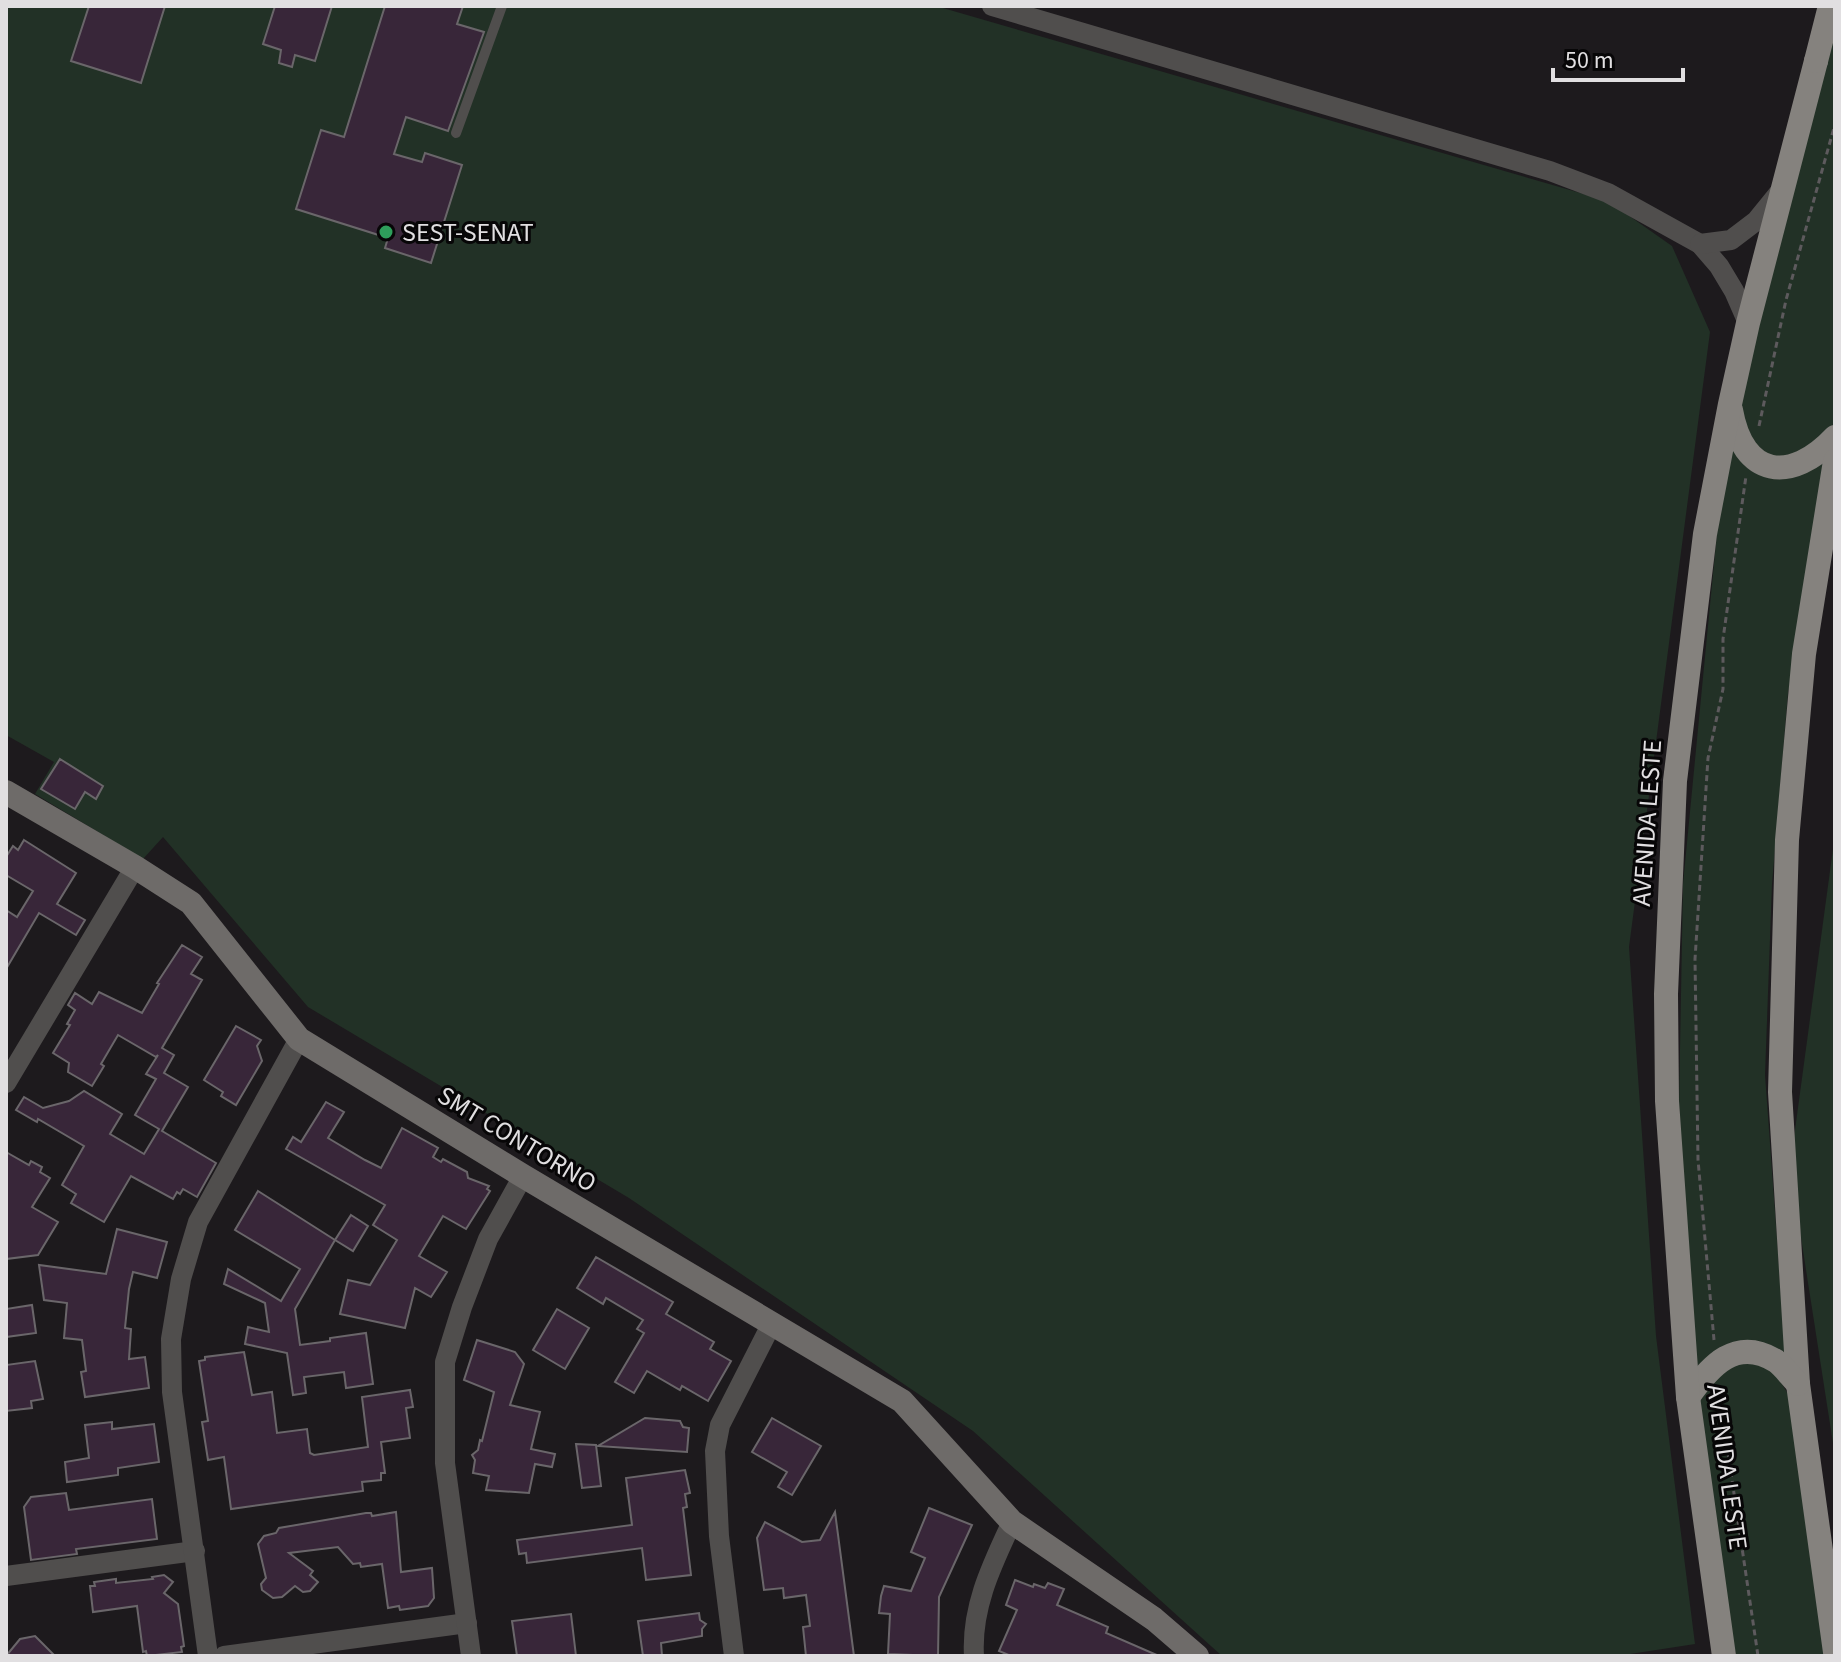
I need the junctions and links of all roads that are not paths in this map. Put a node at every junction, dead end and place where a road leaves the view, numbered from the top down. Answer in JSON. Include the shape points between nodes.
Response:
{"nodes":[{"id":1,"x":502,"y":6,"type":"edge"},
{"id":2,"x":992,"y":6,"type":"edge"},
{"id":3,"x":1830,"y":6,"type":"edge"},
{"id":4,"x":456,"y":133,"type":"dead end"},
{"id":5,"x":1784,"y":186,"type":"junction"},
{"id":6,"x":1700,"y":244,"type":"junction"},
{"id":7,"x":1748,"y":323,"type":"junction"},
{"id":8,"x":1730,"y":404,"type":"junction"},
{"id":9,"x":1835,"y":437,"type":"edge"},
{"id":10,"x":1835,"y":461,"type":"edge"},
{"id":11,"x":6,"y":792,"type":"edge"},
{"id":12,"x":135,"y":867,"type":"junction"},
{"id":13,"x":299,"y":1039,"type":"junction"},
{"id":14,"x":6,"y":1083,"type":"edge"},
{"id":15,"x":523,"y":1176,"type":"junction"},
{"id":16,"x":772,"y":1323,"type":"junction"},
{"id":17,"x":1798,"y":1384,"type":"junction"},
{"id":18,"x":1688,"y":1397,"type":"junction"},
{"id":19,"x":1012,"y":1522,"type":"junction"},
{"id":20,"x":195,"y":1551,"type":"junction"},
{"id":21,"x":6,"y":1576,"type":"edge"},
{"id":22,"x":467,"y":1623,"type":"junction"},
{"id":23,"x":1835,"y":1652,"type":"edge"},
{"id":24,"x":208,"y":1656,"type":"edge"},
{"id":25,"x":224,"y":1656,"type":"edge"},
{"id":26,"x":471,"y":1656,"type":"edge"},
{"id":27,"x":734,"y":1656,"type":"edge"},
{"id":28,"x":974,"y":1656,"type":"edge"},
{"id":29,"x":1197,"y":1656,"type":"edge"},
{"id":30,"x":1724,"y":1656,"type":"edge"}],
"edges":[{"from":1,"to":4,"type":"lane"},
{"from":2,"to":6,"type":"street","via":[[1550,171],[1608,193]]},
{"from":3,"to":5,"type":"main road","name":"AVENIDA LESTE","bridge":true},
{"from":5,"to":6,"type":"street","via":[[1756,221],[1731,240]]},
{"from":5,"to":7,"type":"main road","name":"AVENIDA LESTE"},
{"from":6,"to":7,"type":"street","via":[[1719,266]]},
{"from":7,"to":8,"type":"main road","name":"AVENIDA LESTE"},
{"from":8,"to":9,"type":"main road","via":[[1735,432],[1750,455],[1772,468],[1798,466]]},
{"from":8,"to":18,"type":"main road","name":"AVENIDA LESTE","via":[[1687,670],[1669,888],[1667,1101]]},
{"from":10,"to":17,"type":"main road","via":[[1804,654],[1787,840],[1780,1092]]},
{"from":11,"to":12,"type":"street","name":"SMT CONTORNO"},
{"from":12,"to":13,"type":"street","name":"SMT CONTORNO","via":[[191,903]]},
{"from":12,"to":14,"type":"street"},
{"from":13,"to":15,"type":"street","name":"SMT CONTORNO"},
{"from":13,"to":20,"type":"street","via":[[198,1222],[181,1279],[171,1339],[172,1392]]},
{"from":15,"to":16,"type":"street","name":"SMT CONTORNO"},
{"from":15,"to":22,"type":"street","via":[[488,1239],[445,1362],[445,1463]]},
{"from":16,"to":19,"type":"street","name":"SMT CONTORNO","via":[[902,1401]]},
{"from":16,"to":27,"type":"street","via":[[720,1425],[715,1451]]},
{"from":17,"to":18,"type":"main road","via":[[1776,1362],[1756,1353],[1734,1352],[1716,1362]]},
{"from":17,"to":23,"type":"main road"},
{"from":18,"to":30,"type":"main road","name":"AVENIDA LESTE"},
{"from":19,"to":28,"type":"street","via":[[980,1598]]},
{"from":19,"to":29,"type":"street","name":"SMT CONTORNO","via":[[1154,1619]]},
{"from":20,"to":21,"type":"street"},
{"from":20,"to":24,"type":"street"},
{"from":22,"to":25,"type":"street"},
{"from":22,"to":26,"type":"street"}]}
